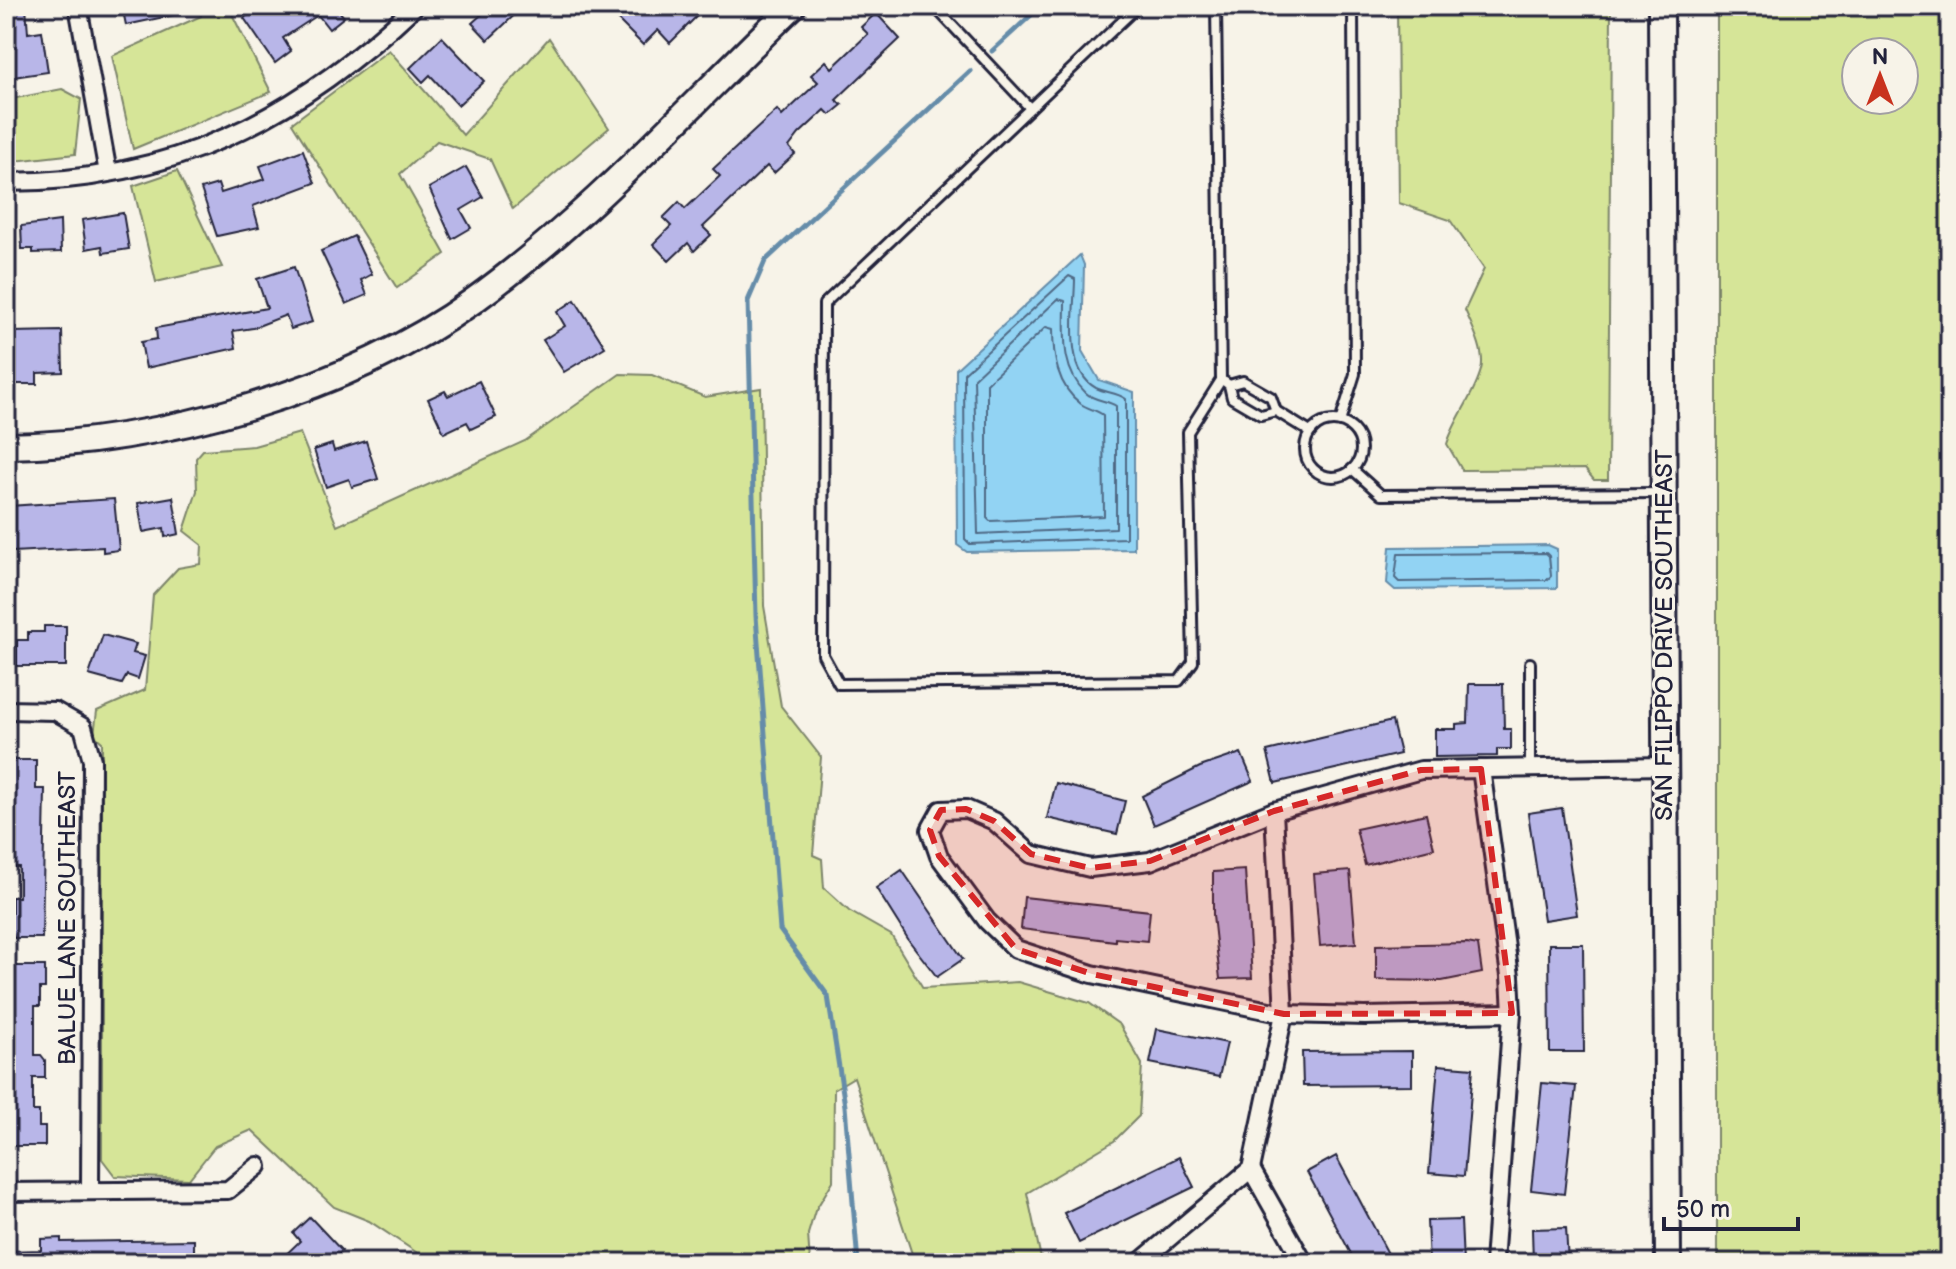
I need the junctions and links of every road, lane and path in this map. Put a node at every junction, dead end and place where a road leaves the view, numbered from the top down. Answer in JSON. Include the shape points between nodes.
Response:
{"nodes":[{"id":1,"x":78,"y":6,"type":"edge"},
{"id":2,"x":415,"y":6,"type":"edge"},
{"id":3,"x":793,"y":6,"type":"edge"},
{"id":4,"x":934,"y":6,"type":"edge"},
{"id":5,"x":1138,"y":6,"type":"edge"},
{"id":6,"x":1216,"y":6,"type":"edge"},
{"id":7,"x":1353,"y":6,"type":"edge"},
{"id":8,"x":1661,"y":6,"type":"edge"},
{"id":9,"x":1029,"y":107,"type":"junction"},
{"id":10,"x":108,"y":173,"type":"junction"},
{"id":11,"x":6,"y":182,"type":"edge"},
{"id":12,"x":1221,"y":380,"type":"junction"},
{"id":13,"x":1229,"y":385,"type":"junction"},
{"id":14,"x":1276,"y":411,"type":"junction"},
{"id":15,"x":1340,"y":422,"type":"junction"},
{"id":16,"x":1310,"y":432,"type":"junction"},
{"id":17,"x":6,"y":446,"type":"edge"},
{"id":18,"x":1352,"y":469,"type":"junction"},
{"id":19,"x":1663,"y":493,"type":"junction"},
{"id":20,"x":1530,"y":663,"type":"dead end"},
{"id":21,"x":6,"y":710,"type":"edge"},
{"id":22,"x":1665,"y":766,"type":"junction"},
{"id":23,"x":1530,"y":768,"type":"junction"},
{"id":24,"x":1481,"y":769,"type":"junction"},
{"id":25,"x":1274,"y":811,"type":"junction"},
{"id":26,"x":1512,"y":1013,"type":"junction"},
{"id":27,"x":1284,"y":1014,"type":"junction"},
{"id":28,"x":258,"y":1166,"type":"dead end"},
{"id":29,"x":1251,"y":1169,"type":"junction"},
{"id":30,"x":90,"y":1190,"type":"junction"},
{"id":31,"x":6,"y":1192,"type":"edge"},
{"id":32,"x":1139,"y":1263,"type":"edge"},
{"id":33,"x":1304,"y":1263,"type":"edge"},
{"id":34,"x":1494,"y":1263,"type":"edge"},
{"id":35,"x":1668,"y":1263,"type":"edge"}],
"edges":[{"from":1,"to":10,"type":"street"},
{"from":2,"to":10,"type":"street","via":[[314,92],[257,124],[183,154]]},
{"from":3,"to":17,"type":"street","via":[[565,227],[472,302],[381,354],[260,406],[48,446]]},
{"from":4,"to":9,"type":"lane"},
{"from":5,"to":9,"type":"lane"},
{"from":6,"to":12,"type":"lane"},
{"from":7,"to":15,"type":"lane","via":[[1355,374]]},
{"from":8,"to":19,"type":"street","name":"SAN FILIPPO DRIVE SOUTHEAST"},
{"from":9,"to":12,"type":"lane","via":[[824,304],[823,655],[839,684],[1179,681],[1193,662],[1188,432]]},
{"from":10,"to":11,"type":"street","via":[[56,182]]},
{"from":12,"to":13,"type":"lane"},
{"from":13,"to":14,"type":"lane","via":[[1243,381],[1271,397]]},
{"from":13,"to":14,"type":"lane","via":[[1232,398],[1261,415]]},
{"from":14,"to":16,"type":"lane"},
{"from":15,"to":16,"type":"lane","via":[[1325,422]]},
{"from":15,"to":18,"type":"lane","via":[[1360,441],[1360,459]]},
{"from":16,"to":18,"type":"lane","via":[[1305,450],[1312,468],[1329,477]]},
{"from":18,"to":19,"type":"lane","via":[[1381,495]]},
{"from":19,"to":22,"type":"street","name":"SAN FILIPPO DRIVE SOUTHEAST"},
{"from":20,"to":23,"type":"lane"},
{"from":21,"to":30,"type":"street","name":"BALUE LANE SOUTHEAST","via":[[55,711],[83,727],[92,760]]},
{"from":22,"to":23,"type":"street"},
{"from":22,"to":35,"type":"street","name":"SAN FILIPPO DRIVE SOUTHEAST"},
{"from":23,"to":24,"type":"street"},
{"from":24,"to":25,"type":"street","via":[[1421,770]]},
{"from":24,"to":26,"type":"street"},
{"from":25,"to":27,"type":"street"},
{"from":25,"to":27,"type":"street","via":[[1150,861],[1090,868],[1031,854],[994,821],[966,809],[941,810],[930,830],[939,856],[987,921],[1016,949],[1092,974]]},
{"from":26,"to":27,"type":"street"},
{"from":26,"to":34,"type":"street"},
{"from":27,"to":29,"type":"street"},
{"from":28,"to":30,"type":"street","via":[[228,1190]]},
{"from":29,"to":32,"type":"street"},
{"from":29,"to":33,"type":"street"},
{"from":30,"to":31,"type":"street"}]}
